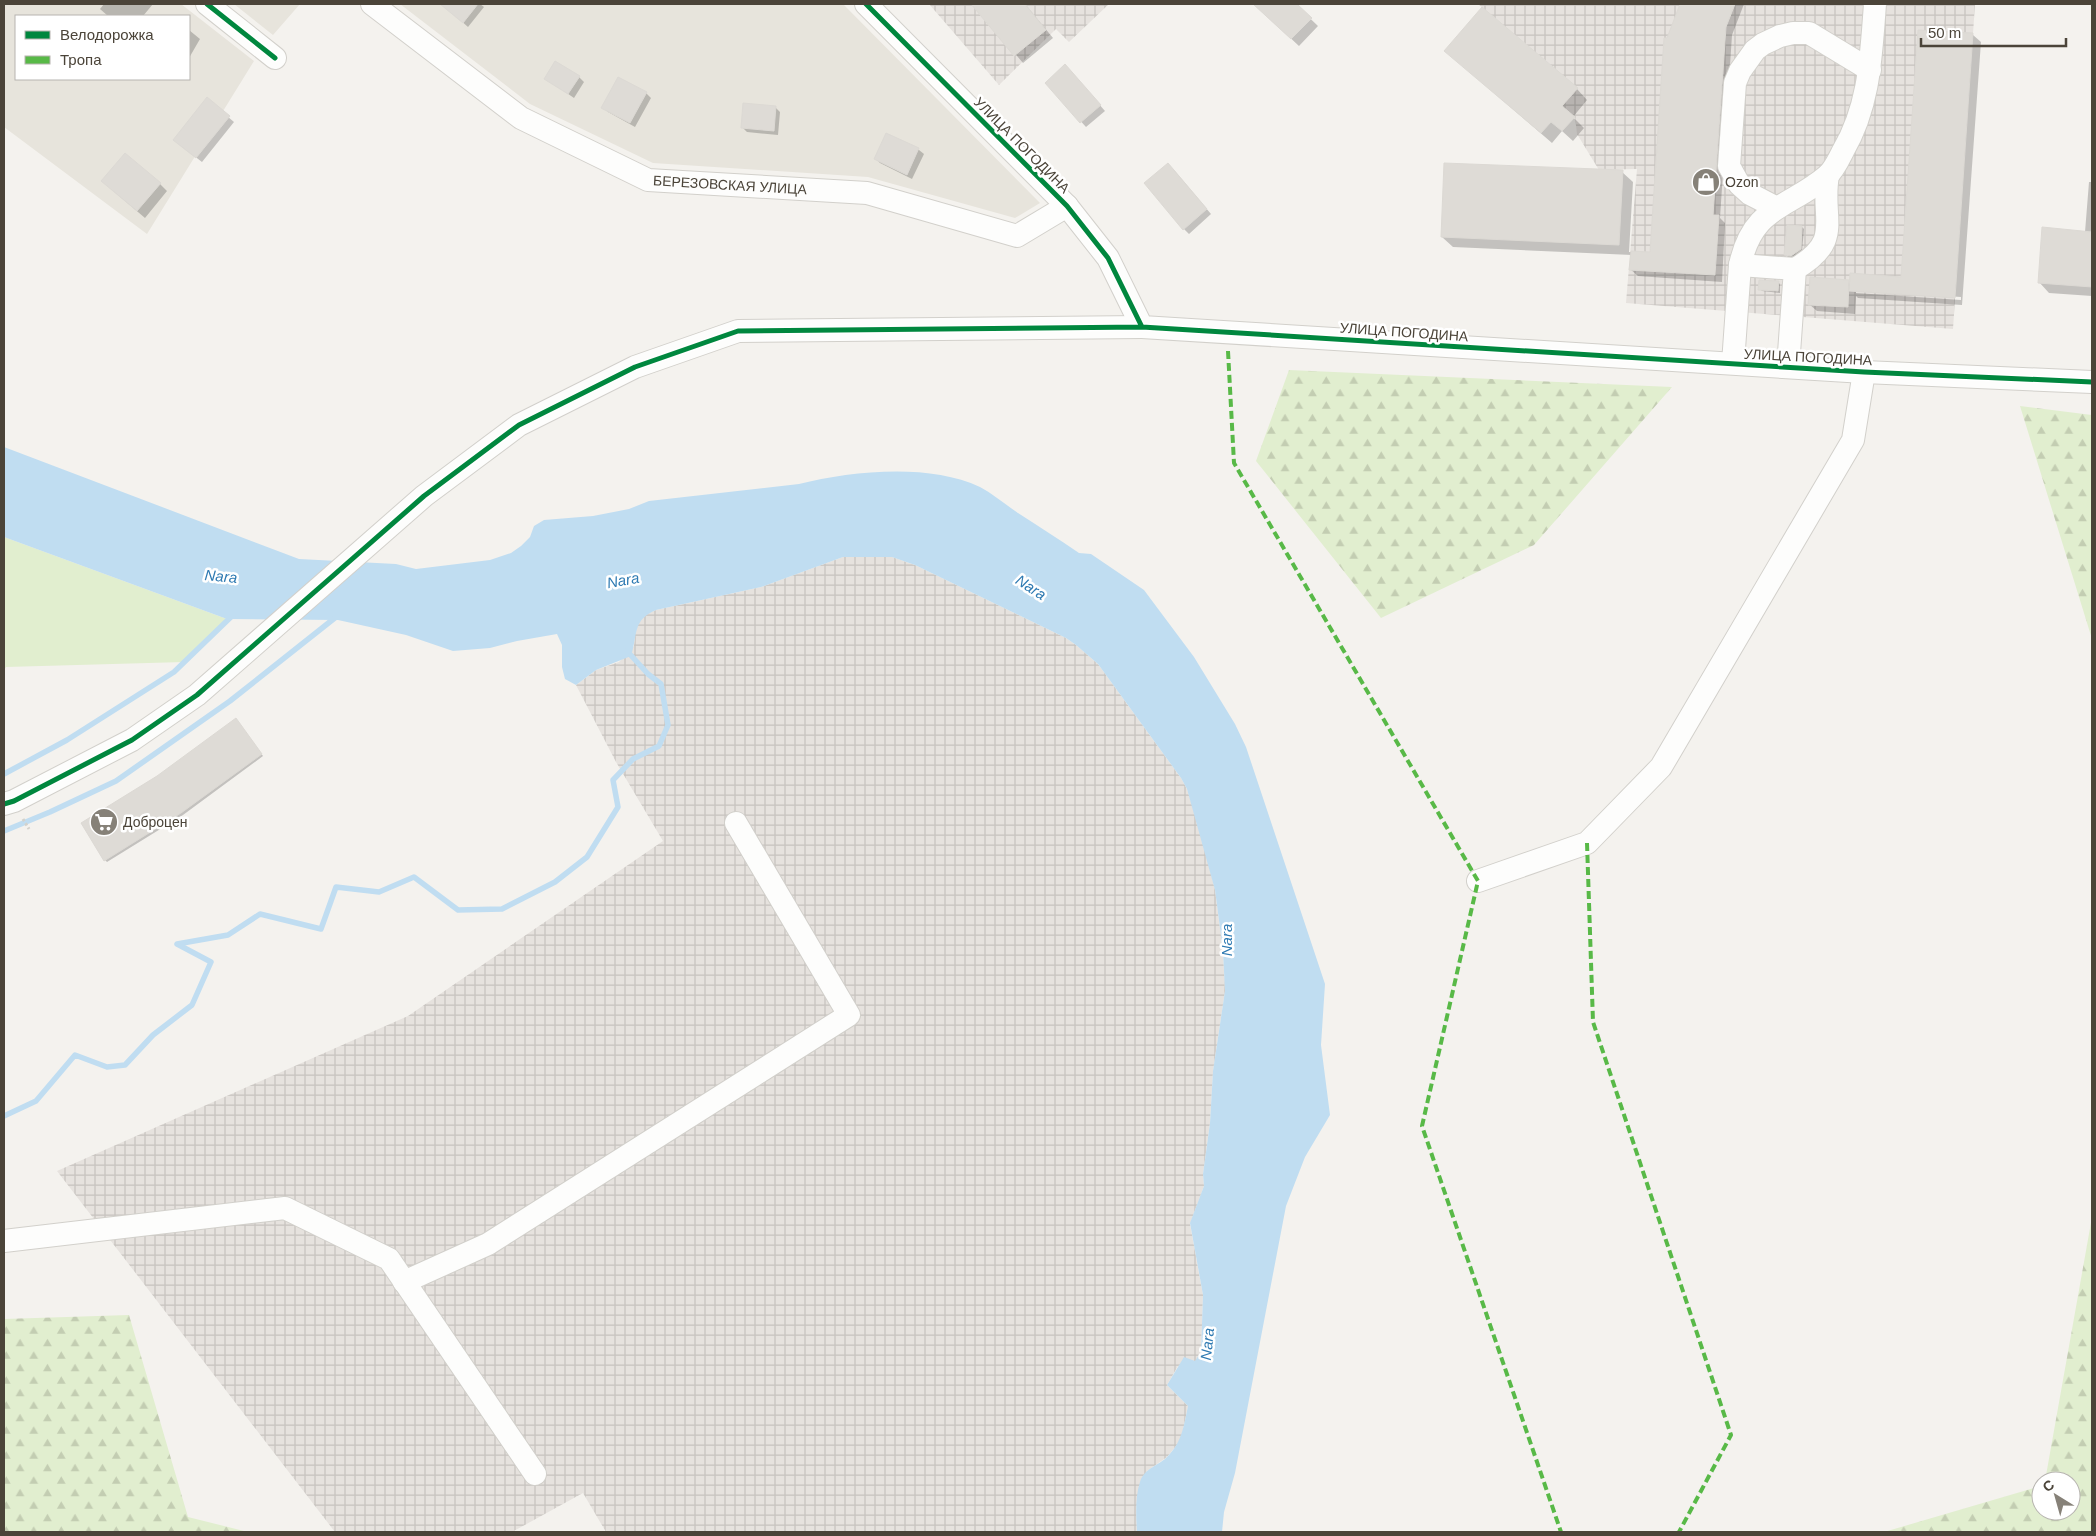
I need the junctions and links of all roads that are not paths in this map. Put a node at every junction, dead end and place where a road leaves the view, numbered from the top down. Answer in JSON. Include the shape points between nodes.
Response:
{"nodes":[{"id":1,"x":208,"y":4,"type":"edge"},
{"id":2,"x":372,"y":4,"type":"edge"},
{"id":3,"x":866,"y":4,"type":"edge"},
{"id":4,"x":1875,"y":4,"type":"edge"},
{"id":5,"x":275,"y":58,"type":"dead end"},
{"id":6,"x":1870,"y":70,"type":"junction"},
{"id":7,"x":1828,"y":175,"type":"junction"},
{"id":8,"x":1067,"y":206,"type":"junction"},
{"id":9,"x":1777,"y":208,"type":"junction"},
{"id":10,"x":1740,"y":265,"type":"junction"},
{"id":11,"x":1795,"y":269,"type":"junction"},
{"id":12,"x":1142,"y":327,"type":"junction"},
{"id":13,"x":1733,"y":364,"type":"junction"},
{"id":14,"x":1788,"y":367,"type":"junction"},
{"id":15,"x":1864,"y":372,"type":"junction"},
{"id":16,"x":2092,"y":382,"type":"edge"},
{"id":17,"x":4,"y":804,"type":"edge"},
{"id":18,"x":736,"y":823,"type":"dead end"},
{"id":19,"x":1478,"y":880,"type":"dead end"},
{"id":20,"x":4,"y":1241,"type":"edge"},
{"id":21,"x":404,"y":1282,"type":"junction"},
{"id":22,"x":534,"y":1474,"type":"dead end"}],
"edges":[{"from":1,"to":5,"type":"street"},
{"from":2,"to":8,"type":"street","name":"БЕРЕЗОВСКАЯ УЛИЦА","via":[[521,118],[648,180],[867,193],[1017,236]]},
{"from":3,"to":8,"type":"street","name":"УЛИЦА ПОГОДИНА"},
{"from":4,"to":6,"type":"street"},
{"from":6,"to":7,"type":"street","via":[[1857,124]]},
{"from":6,"to":9,"type":"street","via":[[1809,33],[1780,36],[1763,44],[1748,58],[1735,83],[1729,166],[1739,184],[1750,194]]},
{"from":7,"to":9,"type":"street"},
{"from":7,"to":11,"type":"street","via":[[1825,191],[1829,218],[1824,241],[1809,261]]},
{"from":8,"to":12,"type":"street","name":"УЛИЦА ПОГОДИНА","via":[[1108,258]]},
{"from":9,"to":10,"type":"street","via":[[1754,229]]},
{"from":10,"to":11,"type":"street"},
{"from":10,"to":13,"type":"street"},
{"from":11,"to":14,"type":"street"},
{"from":12,"to":13,"type":"street","name":"УЛИЦА ПОГОДИНА"},
{"from":12,"to":17,"type":"street","via":[[738,330],[635,367],[519,425],[424,496],[197,695],[132,740]]},
{"from":13,"to":14,"type":"street","name":"УЛИЦА ПОГОДИНА"},
{"from":14,"to":15,"type":"street","name":"УЛИЦА ПОГОДИНА"},
{"from":15,"to":16,"type":"street","name":"УЛИЦА ПОГОДИНА"},
{"from":15,"to":19,"type":"street","via":[[1853,440],[1661,767],[1587,843]]},
{"from":18,"to":21,"type":"street","via":[[849,1015],[488,1244]]},
{"from":20,"to":21,"type":"street","via":[[285,1208],[389,1259]]},
{"from":21,"to":22,"type":"street"}]}
